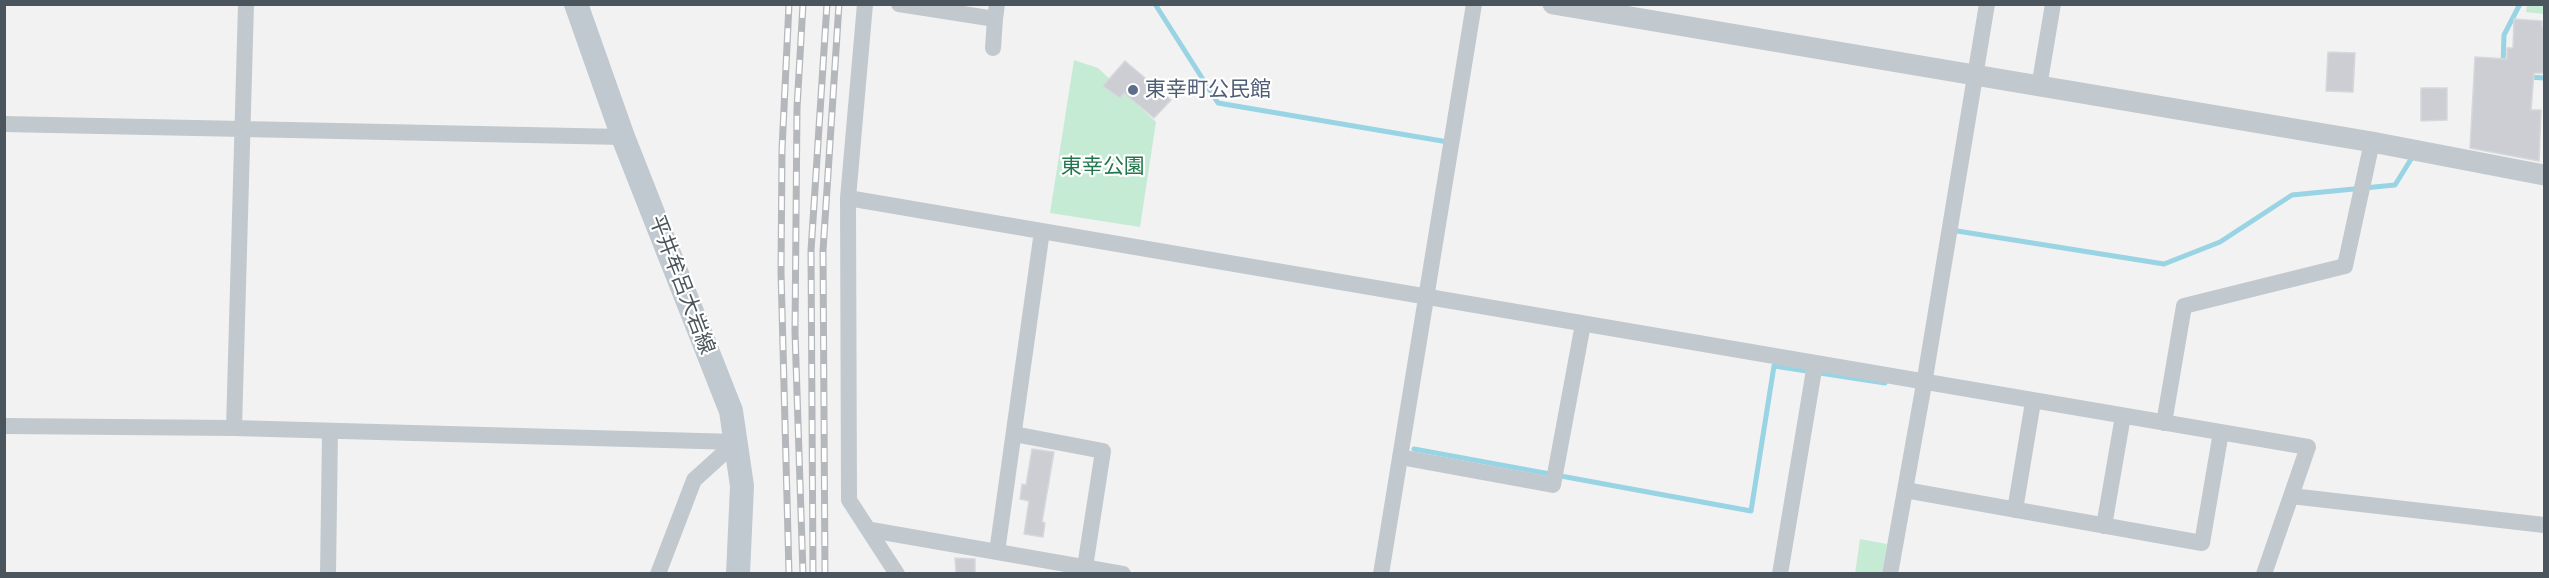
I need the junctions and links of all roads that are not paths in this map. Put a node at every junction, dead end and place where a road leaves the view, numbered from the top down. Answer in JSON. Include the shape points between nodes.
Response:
{"nodes":[{"id":1,"x":246,"y":4,"type":"edge"},
{"id":2,"x":576,"y":4,"type":"edge"},
{"id":3,"x":866,"y":4,"type":"edge"},
{"id":4,"x":899,"y":4,"type":"edge"},
{"id":5,"x":1474,"y":4,"type":"edge"},
{"id":6,"x":1553,"y":4,"type":"edge"},
{"id":7,"x":1987,"y":4,"type":"edge"},
{"id":8,"x":2053,"y":4,"type":"edge"},
{"id":9,"x":996,"y":12,"type":"edge"},
{"id":10,"x":993,"y":48,"type":"dead end"},
{"id":11,"x":1974,"y":76,"type":"junction"},
{"id":12,"x":2039,"y":87,"type":"junction"},
{"id":13,"x":4,"y":124,"type":"edge"},
{"id":14,"x":242,"y":129,"type":"junction"},
{"id":15,"x":623,"y":137,"type":"junction"},
{"id":16,"x":2372,"y":142,"type":"junction"},
{"id":17,"x":2544,"y":176,"type":"edge"},
{"id":18,"x":848,"y":198,"type":"junction"},
{"id":19,"x":1042,"y":231,"type":"junction"},
{"id":20,"x":1426,"y":297,"type":"junction"},
{"id":21,"x":1583,"y":324,"type":"junction"},
{"id":22,"x":1815,"y":364,"type":"junction"},
{"id":23,"x":1924,"y":384,"type":"junction"},
{"id":24,"x":2033,"y":402,"type":"junction"},
{"id":25,"x":2123,"y":416,"type":"junction"},
{"id":26,"x":2164,"y":423,"type":"junction"},
{"id":27,"x":4,"y":426,"type":"edge"},
{"id":28,"x":234,"y":428,"type":"junction"},
{"id":29,"x":330,"y":432,"type":"junction"},
{"id":30,"x":2221,"y":432,"type":"junction"},
{"id":31,"x":1014,"y":434,"type":"junction"},
{"id":32,"x":736,"y":442,"type":"junction"},
{"id":33,"x":1400,"y":457,"type":"junction"},
{"id":34,"x":1905,"y":490,"type":"junction"},
{"id":35,"x":2291,"y":495,"type":"junction"},
{"id":36,"x":2015,"y":510,"type":"junction"},
{"id":37,"x":2544,"y":525,"type":"edge"},
{"id":38,"x":2104,"y":526,"type":"junction"},
{"id":39,"x":871,"y":530,"type":"junction"},
{"id":40,"x":997,"y":552,"type":"junction"},
{"id":41,"x":1085,"y":567,"type":"junction"},
{"id":42,"x":328,"y":573,"type":"edge"},
{"id":43,"x":658,"y":573,"type":"edge"},
{"id":44,"x":738,"y":573,"type":"edge"},
{"id":45,"x":897,"y":573,"type":"edge"},
{"id":46,"x":1123,"y":573,"type":"edge"},
{"id":47,"x":1381,"y":573,"type":"edge"},
{"id":48,"x":1780,"y":573,"type":"edge"},
{"id":49,"x":1890,"y":573,"type":"edge"},
{"id":50,"x":2264,"y":573,"type":"edge"}],
"edges":[{"from":1,"to":14,"type":"street"},
{"from":2,"to":15,"type":"main road","name":"平井牟呂大岩線"},
{"from":3,"to":18,"type":"street"},
{"from":4,"to":9,"type":"street"},
{"from":5,"to":20,"type":"street"},
{"from":6,"to":11,"type":"street"},
{"from":7,"to":11,"type":"street"},
{"from":8,"to":12,"type":"street"},
{"from":9,"to":10,"type":"street"},
{"from":11,"to":12,"type":"street"},
{"from":11,"to":23,"type":"street"},
{"from":12,"to":16,"type":"street"},
{"from":13,"to":14,"type":"street"},
{"from":14,"to":15,"type":"street"},
{"from":14,"to":28,"type":"street"},
{"from":15,"to":32,"type":"main road","name":"平井牟呂大岩線","via":[[731,411]]},
{"from":16,"to":17,"type":"street"},
{"from":16,"to":26,"type":"street","via":[[2345,266],[2184,306]]},
{"from":18,"to":19,"type":"street"},
{"from":18,"to":39,"type":"street","via":[[849,500]]},
{"from":19,"to":20,"type":"street"},
{"from":19,"to":31,"type":"street"},
{"from":20,"to":21,"type":"street"},
{"from":20,"to":33,"type":"street"},
{"from":21,"to":22,"type":"street"},
{"from":21,"to":33,"type":"street","via":[[1552,485]]},
{"from":22,"to":23,"type":"street"},
{"from":22,"to":48,"type":"street"},
{"from":23,"to":24,"type":"street"},
{"from":23,"to":34,"type":"street"},
{"from":24,"to":25,"type":"street"},
{"from":24,"to":36,"type":"street"},
{"from":25,"to":26,"type":"street"},
{"from":25,"to":38,"type":"street"},
{"from":26,"to":30,"type":"street"},
{"from":27,"to":28,"type":"street"},
{"from":28,"to":29,"type":"street"},
{"from":29,"to":32,"type":"street"},
{"from":29,"to":42,"type":"street"},
{"from":30,"to":35,"type":"street","via":[[2308,447]]},
{"from":30,"to":38,"type":"street","via":[[2202,543]]},
{"from":31,"to":40,"type":"street"},
{"from":31,"to":41,"type":"street","via":[[1103,451]]},
{"from":32,"to":43,"type":"street","via":[[694,480]]},
{"from":32,"to":44,"type":"main road","name":"平井牟呂大岩線","via":[[742,486]]},
{"from":33,"to":47,"type":"street"},
{"from":34,"to":36,"type":"street"},
{"from":34,"to":49,"type":"street"},
{"from":35,"to":37,"type":"street"},
{"from":35,"to":50,"type":"street"},
{"from":36,"to":38,"type":"street"},
{"from":39,"to":40,"type":"street"},
{"from":39,"to":45,"type":"street"},
{"from":40,"to":41,"type":"street"},
{"from":41,"to":46,"type":"street"}]}
